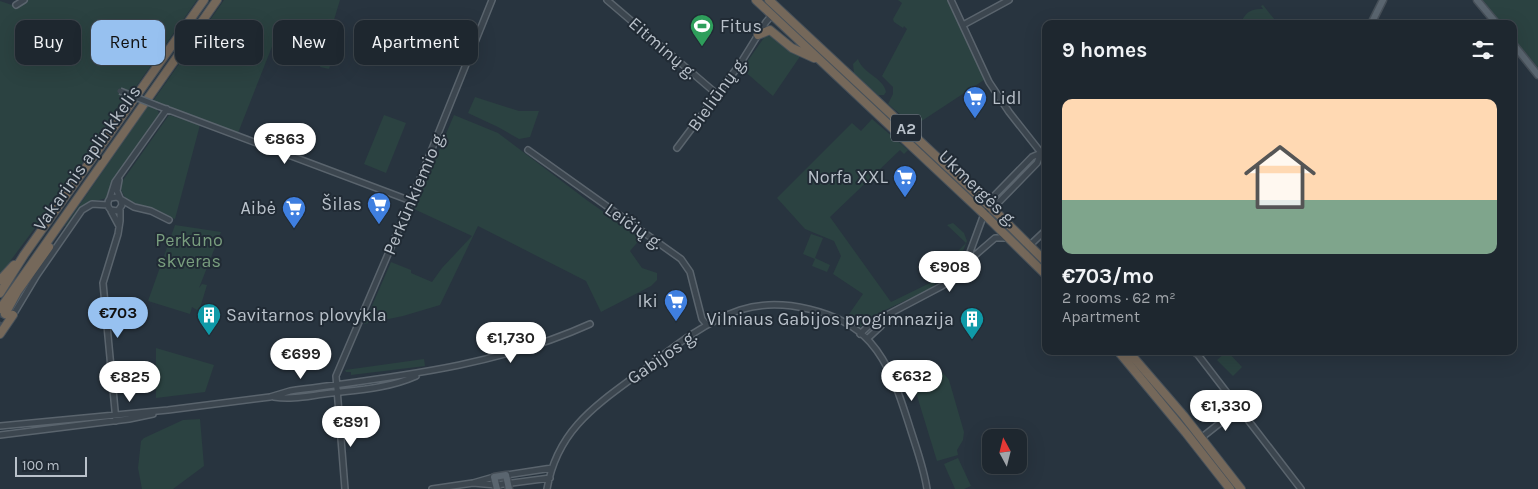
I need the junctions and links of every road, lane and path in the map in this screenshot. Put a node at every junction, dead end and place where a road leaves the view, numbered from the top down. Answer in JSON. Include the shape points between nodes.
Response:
{"nodes":[{"id":1,"x":24,"y":0,"type":"edge"},
{"id":2,"x":204,"y":0,"type":"edge"},
{"id":3,"x":218,"y":0,"type":"edge"},
{"id":4,"x":492,"y":0,"type":"edge"},
{"id":5,"x":608,"y":0,"type":"edge"},
{"id":6,"x":756,"y":0,"type":"edge"},
{"id":7,"x":951,"y":0,"type":"edge"},
{"id":8,"x":1009,"y":0,"type":"edge"},
{"id":9,"x":1383,"y":0,"type":"edge"},
{"id":10,"x":1477,"y":0,"type":"edge"},
{"id":11,"x":774,"y":4,"type":"edge"},
{"id":12,"x":16,"y":5,"type":"dead end"},
{"id":13,"x":772,"y":15,"type":"junction"},
{"id":14,"x":1373,"y":20,"type":"edge"},
{"id":15,"x":1494,"y":20,"type":"edge"},
{"id":16,"x":963,"y":26,"type":"junction"},
{"id":17,"x":758,"y":35,"type":"junction"},
{"id":18,"x":1517,"y":49,"type":"edge"},
{"id":19,"x":823,"y":62,"type":"junction"},
{"id":20,"x":1538,"y":75,"type":"edge"},
{"id":21,"x":120,"y":91,"type":"dead end"},
{"id":22,"x":718,"y":95,"type":"junction"},
{"id":23,"x":167,"y":109,"type":"junction"},
{"id":24,"x":677,"y":148,"type":"dead end"},
{"id":25,"x":528,"y":150,"type":"dead end"},
{"id":26,"x":1041,"y":153,"type":"joint"},
{"id":27,"x":120,"y":177,"type":"junction"},
{"id":28,"x":110,"y":198,"type":"junction"},
{"id":29,"x":120,"y":199,"type":"junction"},
{"id":30,"x":411,"y":201,"type":"junction"},
{"id":31,"x":108,"y":204,"type":"junction"},
{"id":32,"x":990,"y":206,"type":"junction"},
{"id":33,"x":134,"y":207,"type":"junction"},
{"id":34,"x":120,"y":209,"type":"junction"},
{"id":35,"x":111,"y":210,"type":"junction"},
{"id":36,"x":984,"y":214,"type":"junction"},
{"id":37,"x":169,"y":220,"type":"dead end"},
{"id":38,"x":119,"y":226,"type":"junction"},
{"id":39,"x":1042,"y":234,"type":"edge"},
{"id":40,"x":1015,"y":244,"type":"junction"},
{"id":41,"x":1030,"y":245,"type":"junction"},
{"id":42,"x":24,"y":255,"type":"junction"},
{"id":43,"x":1042,"y":258,"type":"edge"},
{"id":44,"x":966,"y":263,"type":"junction"},
{"id":45,"x":1042,"y":271,"type":"edge"},
{"id":46,"x":0,"y":280,"type":"edge"},
{"id":47,"x":0,"y":293,"type":"edge"},
{"id":48,"x":6,"y":313,"type":"edge"},
{"id":49,"x":887,"y":315,"type":"junction"},
{"id":50,"x":590,"y":324,"type":"dead end"},
{"id":51,"x":707,"y":326,"type":"junction"},
{"id":52,"x":0,"y":334,"type":"edge"},
{"id":53,"x":860,"y":334,"type":"junction"},
{"id":54,"x":867,"y":339,"type":"junction"},
{"id":55,"x":1122,"y":355,"type":"edge"},
{"id":56,"x":1131,"y":355,"type":"edge"},
{"id":57,"x":1198,"y":355,"type":"edge"},
{"id":58,"x":423,"y":373,"type":"junction"},
{"id":59,"x":335,"y":385,"type":"junction"},
{"id":60,"x":336,"y":393,"type":"junction"},
{"id":61,"x":270,"y":397,"type":"junction"},
{"id":62,"x":1171,"y":408,"type":"junction"},
{"id":63,"x":1239,"y":408,"type":"junction"},
{"id":64,"x":116,"y":418,"type":"junction"},
{"id":65,"x":0,"y":426,"type":"edge"},
{"id":66,"x":0,"y":435,"type":"edge"},
{"id":67,"x":1202,"y":438,"type":"junction"},
{"id":68,"x":552,"y":468,"type":"junction"},
{"id":69,"x":506,"y":475,"type":"junction"},
{"id":70,"x":494,"y":477,"type":"junction"},
{"id":71,"x":550,"y":478,"type":"junction"},
{"id":72,"x":473,"y":483,"type":"junction"},
{"id":73,"x":508,"y":486,"type":"edge"},
{"id":74,"x":496,"y":487,"type":"edge"},
{"id":75,"x":345,"y":489,"type":"edge"},
{"id":76,"x":432,"y":489,"type":"edge"},
{"id":77,"x":547,"y":489,"type":"edge"},
{"id":78,"x":927,"y":489,"type":"edge"},
{"id":79,"x":1230,"y":489,"type":"edge"},
{"id":80,"x":1241,"y":489,"type":"edge"},
{"id":81,"x":1301,"y":489,"type":"edge"}],
"edges":[{"from":1,"to":12,"type":"street"},
{"from":2,"to":42,"type":"highway","name":"Vakarinis aplinkkelis"},
{"from":3,"to":48,"type":"highway","name":"Vakarinis aplinkkelis","via":[[92,177]]},
{"from":4,"to":30,"type":"street","name":"Perkūnkiemio g."},
{"from":5,"to":22,"type":"street","name":"Eitminų g."},
{"from":6,"to":13,"type":"highway","name":"Ukmergės g.","number":"A2"},
{"from":7,"to":16,"type":"street"},
{"from":8,"to":16,"type":"street"},
{"from":9,"to":14,"type":"main road"},
{"from":10,"to":15,"type":"main road"},
{"from":11,"to":13,"type":"highway"},
{"from":11,"to":32,"type":"highway","name":"Ukmergės g.","number":"A2"},
{"from":13,"to":17,"type":"street","name":"Bieliūnų g."},
{"from":13,"to":19,"type":"highway","name":"Ukmergės g.","number":"A2"},
{"from":16,"to":26,"type":"street","via":[[995,93]]},
{"from":17,"to":19,"type":"highway","via":[[770,30],[792,48]]},
{"from":17,"to":22,"type":"street","name":"Bieliūnų g."},
{"from":18,"to":20,"type":"main road"},
{"from":19,"to":36,"type":"highway","name":"Ukmergės g.","number":"A2"},
{"from":21,"to":23,"type":"street","bridge":true},
{"from":22,"to":24,"type":"street","name":"Bieliūnų g."},
{"from":23,"to":27,"type":"street"},
{"from":23,"to":30,"type":"street"},
{"from":25,"to":51,"type":"street","name":"Leičių g.","via":[[681,259],[690,272],[702,319]]},
{"from":26,"to":32,"type":"street","via":[[1032,157],[1012,177],[994,196]]},
{"from":27,"to":28,"type":"street"},
{"from":27,"to":29,"type":"street","via":[[117,186]]},
{"from":28,"to":29,"type":"street"},
{"from":28,"to":31,"type":"street"},
{"from":29,"to":33,"type":"street"},
{"from":29,"to":34,"type":"street"},
{"from":30,"to":59,"type":"street","name":"Perkūnkiemio g.","via":[[336,376]]},
{"from":31,"to":35,"type":"street"},
{"from":31,"to":48,"type":"street","via":[[92,204],[82,210]]},
{"from":32,"to":36,"type":"street"},
{"from":32,"to":41,"type":"highway","name":"Ukmergės g.","number":"A2"},
{"from":33,"to":34,"type":"street"},
{"from":33,"to":37,"type":"street"},
{"from":34,"to":35,"type":"street"},
{"from":34,"to":38,"type":"street"},
{"from":35,"to":38,"type":"street"},
{"from":36,"to":40,"type":"highway","name":"Ukmergės g.","number":"A2"},
{"from":36,"to":44,"type":"street"},
{"from":38,"to":64,"type":"street","via":[[104,283]]},
{"from":39,"to":41,"type":"street"},
{"from":40,"to":44,"type":"street","via":[[1006,238],[995,238]]},
{"from":40,"to":45,"type":"highway","name":"Ukmergės g.","number":"A2"},
{"from":41,"to":43,"type":"highway","name":"Ukmergės g.","number":"A2"},
{"from":42,"to":46,"type":"highway"},
{"from":42,"to":47,"type":"highway","name":"Vakarinis aplinkkelis"},
{"from":44,"to":49,"type":"street","via":[[938,289]]},
{"from":48,"to":52,"type":"highway","name":"Vakarinis aplinkkelis"},
{"from":49,"to":53,"type":"street","via":[[876,319]]},
{"from":49,"to":54,"type":"street"},
{"from":50,"to":58,"type":"street","via":[[507,355]]},
{"from":51,"to":53,"type":"street","name":"Gabijos g.","via":[[740,310],[777,305],[824,313]]},
{"from":51,"to":68,"type":"street","name":"Gabijos g.","via":[[590,410],[566,439]]},
{"from":53,"to":54,"type":"street","name":"Gabijos g."},
{"from":54,"to":78,"type":"street","name":"Gabijos g.","via":[[896,387]]},
{"from":55,"to":62,"type":"highway"},
{"from":56,"to":62,"type":"highway"},
{"from":57,"to":63,"type":"street"},
{"from":58,"to":59,"type":"street"},
{"from":58,"to":60,"type":"street","via":[[395,384]]},
{"from":59,"to":60,"type":"street"},
{"from":59,"to":61,"type":"street"},
{"from":60,"to":61,"type":"street"},
{"from":60,"to":75,"type":"street"},
{"from":61,"to":64,"type":"street"},
{"from":62,"to":67,"type":"highway"},
{"from":62,"to":79,"type":"highway"},
{"from":63,"to":67,"type":"street"},
{"from":63,"to":81,"type":"street"},
{"from":64,"to":65,"type":"street"},
{"from":64,"to":66,"type":"street"},
{"from":67,"to":80,"type":"highway"},
{"from":68,"to":69,"type":"street"},
{"from":68,"to":71,"type":"street","name":"Gabijos g."},
{"from":69,"to":70,"type":"main road"},
{"from":69,"to":73,"type":"main road"},
{"from":70,"to":72,"type":"street"},
{"from":70,"to":74,"type":"main road"},
{"from":71,"to":73,"type":"street"},
{"from":71,"to":77,"type":"street","name":"Gabijos g."},
{"from":72,"to":74,"type":"street"},
{"from":72,"to":76,"type":"street"},
{"from":73,"to":74,"type":"street"}]}
